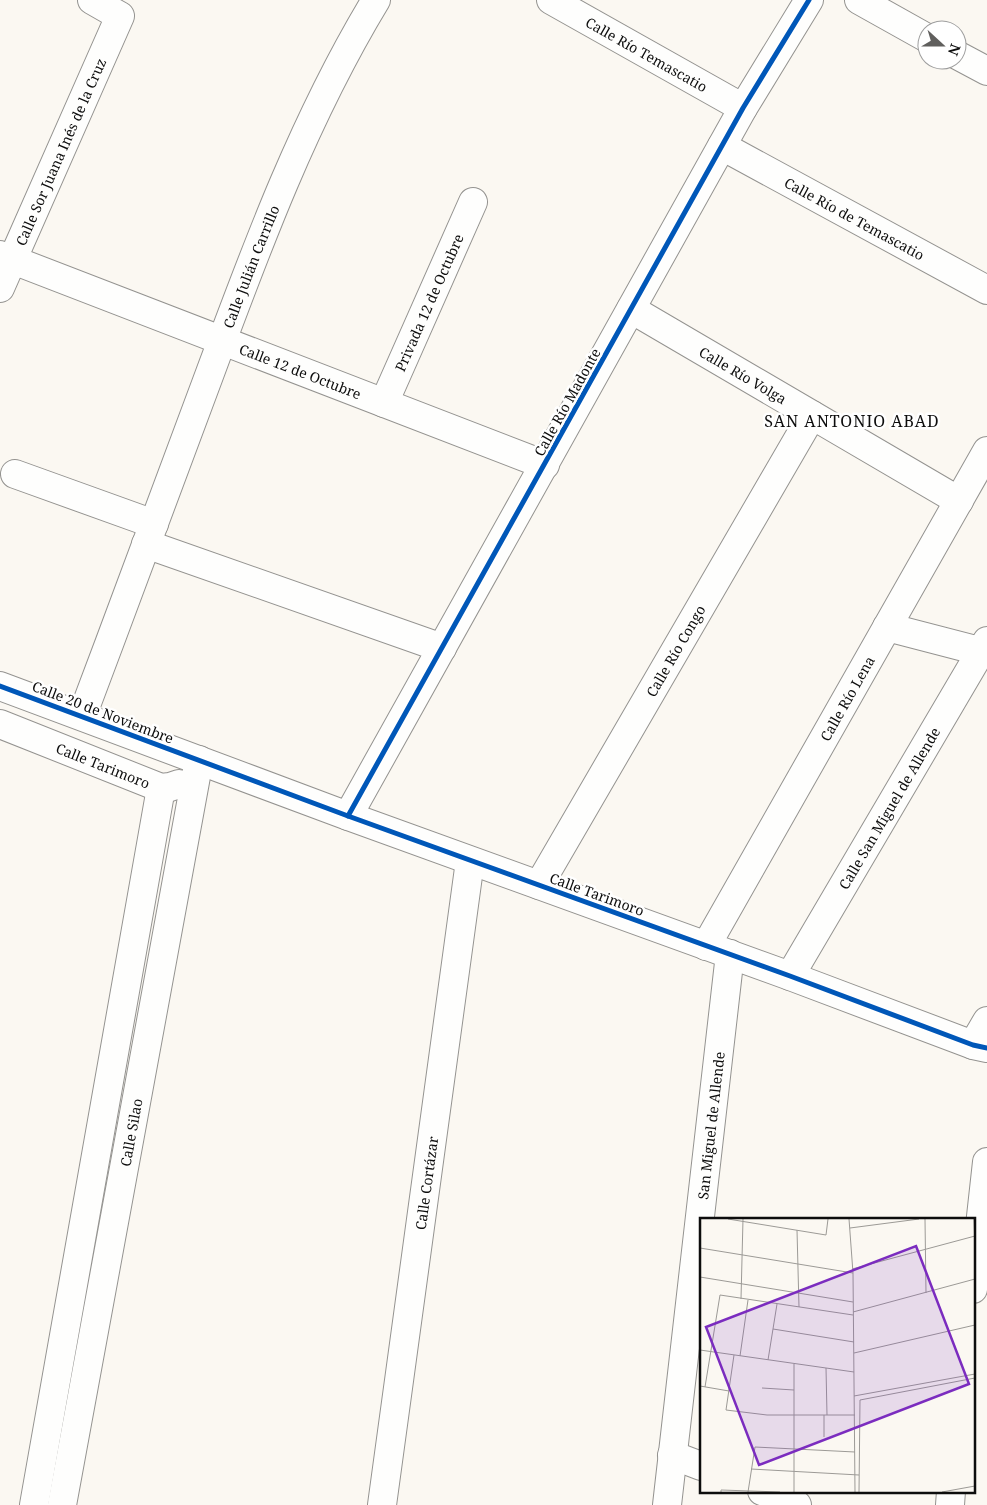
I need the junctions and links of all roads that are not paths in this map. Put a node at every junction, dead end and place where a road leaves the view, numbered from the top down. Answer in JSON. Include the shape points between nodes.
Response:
{"nodes":[{"id":1,"x":92,"y":0,"type":"edge"},
{"id":2,"x":376,"y":0,"type":"edge"},
{"id":3,"x":551,"y":0,"type":"edge"},
{"id":4,"x":808,"y":0,"type":"edge"},
{"id":5,"x":859,"y":0,"type":"edge"},
{"id":6,"x":917,"y":32,"type":"edge"},
{"id":7,"x":967,"y":61,"type":"edge"},
{"id":8,"x":987,"y":72,"type":"edge"},
{"id":9,"x":743,"y":108,"type":"junction"},
{"id":10,"x":722,"y":146,"type":"junction"},
{"id":11,"x":473,"y":202,"type":"dead end"},
{"id":12,"x":6,"y":258,"type":"edge"},
{"id":13,"x":0,"y":288,"type":"edge"},
{"id":14,"x":987,"y":290,"type":"edge"},
{"id":15,"x":631,"y":309,"type":"junction"},
{"id":16,"x":222,"y":341,"type":"junction"},
{"id":17,"x":384,"y":402,"type":"junction"},
{"id":18,"x":812,"y":415,"type":"junction"},
{"id":19,"x":987,"y":450,"type":"edge"},
{"id":20,"x":545,"y":464,"type":"junction"},
{"id":21,"x":15,"y":474,"type":"dead end"},
{"id":22,"x":959,"y":501,"type":"junction"},
{"id":23,"x":150,"y":534,"type":"junction"},
{"id":24,"x":887,"y":627,"type":"junction"},
{"id":25,"x":442,"y":648,"type":"junction"},
{"id":26,"x":985,"y":648,"type":"edge"},
{"id":27,"x":0,"y":686,"type":"edge"},
{"id":28,"x":82,"y":716,"type":"junction"},
{"id":29,"x":0,"y":724,"type":"edge"},
{"id":30,"x":199,"y":760,"type":"junction"},
{"id":31,"x":161,"y":788,"type":"junction"},
{"id":32,"x":348,"y":816,"type":"junction"},
{"id":33,"x":470,"y":860,"type":"junction"},
{"id":34,"x":539,"y":885,"type":"junction"},
{"id":35,"x":718,"y":950,"type":"junction"},
{"id":36,"x":790,"y":976,"type":"junction"},
{"id":37,"x":987,"y":1021,"type":"edge"},
{"id":38,"x":980,"y":1046,"type":"edge"},
{"id":39,"x":987,"y":1162,"type":"edge"},
{"id":40,"x":974,"y":1280,"type":"edge"},
{"id":41,"x":672,"y":1455,"type":"junction"},
{"id":42,"x":700,"y":1466,"type":"edge"},
{"id":43,"x":764,"y":1492,"type":"edge"},
{"id":44,"x":951,"y":1492,"type":"edge"},
{"id":45,"x":34,"y":1505,"type":"edge"},
{"id":46,"x":62,"y":1505,"type":"edge"},
{"id":47,"x":382,"y":1505,"type":"edge"},
{"id":48,"x":667,"y":1505,"type":"edge"},
{"id":49,"x":797,"y":1505,"type":"edge"},
{"id":50,"x":950,"y":1505,"type":"edge"}],
"edges":[{"from":1,"to":12,"type":"street","name":"Calle Sor Juana Inés de la Cruz","via":[[120,16]]},
{"from":2,"to":16,"type":"street","name":"Calle Julián Carrillo","via":[[289,170]]},
{"from":3,"to":9,"type":"street","name":"Calle Río Temascatio"},
{"from":4,"to":9,"type":"street","name":"Calle Río Madonte"},
{"from":5,"to":6,"type":"street"},
{"from":7,"to":8,"type":"street"},
{"from":9,"to":10,"type":"street","name":"Calle Río Madonte"},
{"from":10,"to":14,"type":"street","name":"Calle Río de Temascatio"},
{"from":10,"to":15,"type":"street","name":"Calle Río Madonte"},
{"from":11,"to":17,"type":"street","name":"Privada 12 de Octubre"},
{"from":12,"to":13,"type":"street","name":"Calle Sor Juana Inés de la Cruz"},
{"from":12,"to":16,"type":"street","name":"Calle 12 de Octubre"},
{"from":15,"to":18,"type":"street","name":"Calle Río Volga"},
{"from":15,"to":20,"type":"street","name":"Calle Río Madonte"},
{"from":16,"to":17,"type":"street","name":"Calle 12 de Octubre"},
{"from":16,"to":23,"type":"street","name":"Calle Julián Carrillo"},
{"from":17,"to":20,"type":"street","name":"Calle 12 de Octubre"},
{"from":18,"to":22,"type":"street","name":"Calle Río Volga"},
{"from":18,"to":34,"type":"street","name":"Calle Río Congo"},
{"from":19,"to":22,"type":"street","name":"Calle Río Lena"},
{"from":20,"to":25,"type":"street","name":"Calle Río Madonte"},
{"from":21,"to":23,"type":"street"},
{"from":22,"to":24,"type":"street","name":"Calle Río Lena"},
{"from":23,"to":25,"type":"street"},
{"from":23,"to":28,"type":"street","name":"Calle Julián Carrillo"},
{"from":24,"to":26,"type":"street"},
{"from":24,"to":35,"type":"street","name":"Calle Río Lena"},
{"from":25,"to":32,"type":"street","name":"Calle Río Madonte"},
{"from":26,"to":36,"type":"street","name":"Calle San Miguel de Allende"},
{"from":27,"to":28,"type":"street","name":"Calle 20 de Noviembre"},
{"from":28,"to":30,"type":"street","name":"Calle 20 de Noviembre"},
{"from":29,"to":31,"type":"street","name":"Calle Tarimoro"},
{"from":30,"to":31,"type":"street","name":"Calle Tarimoro","via":[[188,778],[180,784]]},
{"from":30,"to":32,"type":"street","name":"Calle Tarimoro"},
{"from":30,"to":46,"type":"street","name":"Calle Silao"},
{"from":31,"to":45,"type":"street"},
{"from":32,"to":33,"type":"street","name":"Calle Tarimoro"},
{"from":33,"to":34,"type":"street","name":"Calle Tarimoro"},
{"from":33,"to":47,"type":"street","name":"Calle Cortázar"},
{"from":34,"to":35,"type":"street","name":"Calle Tarimoro"},
{"from":35,"to":36,"type":"street","name":"Calle Tarimoro"},
{"from":35,"to":41,"type":"street","name":"San Miguel de Allende"},
{"from":36,"to":38,"type":"street","name":"Calle Tarimoro"},
{"from":37,"to":38,"type":"street"},
{"from":39,"to":40,"type":"street"},
{"from":41,"to":42,"type":"street"},
{"from":41,"to":48,"type":"street","name":"San Miguel de Allende"},
{"from":43,"to":49,"type":"street"},
{"from":44,"to":50,"type":"street"}]}
